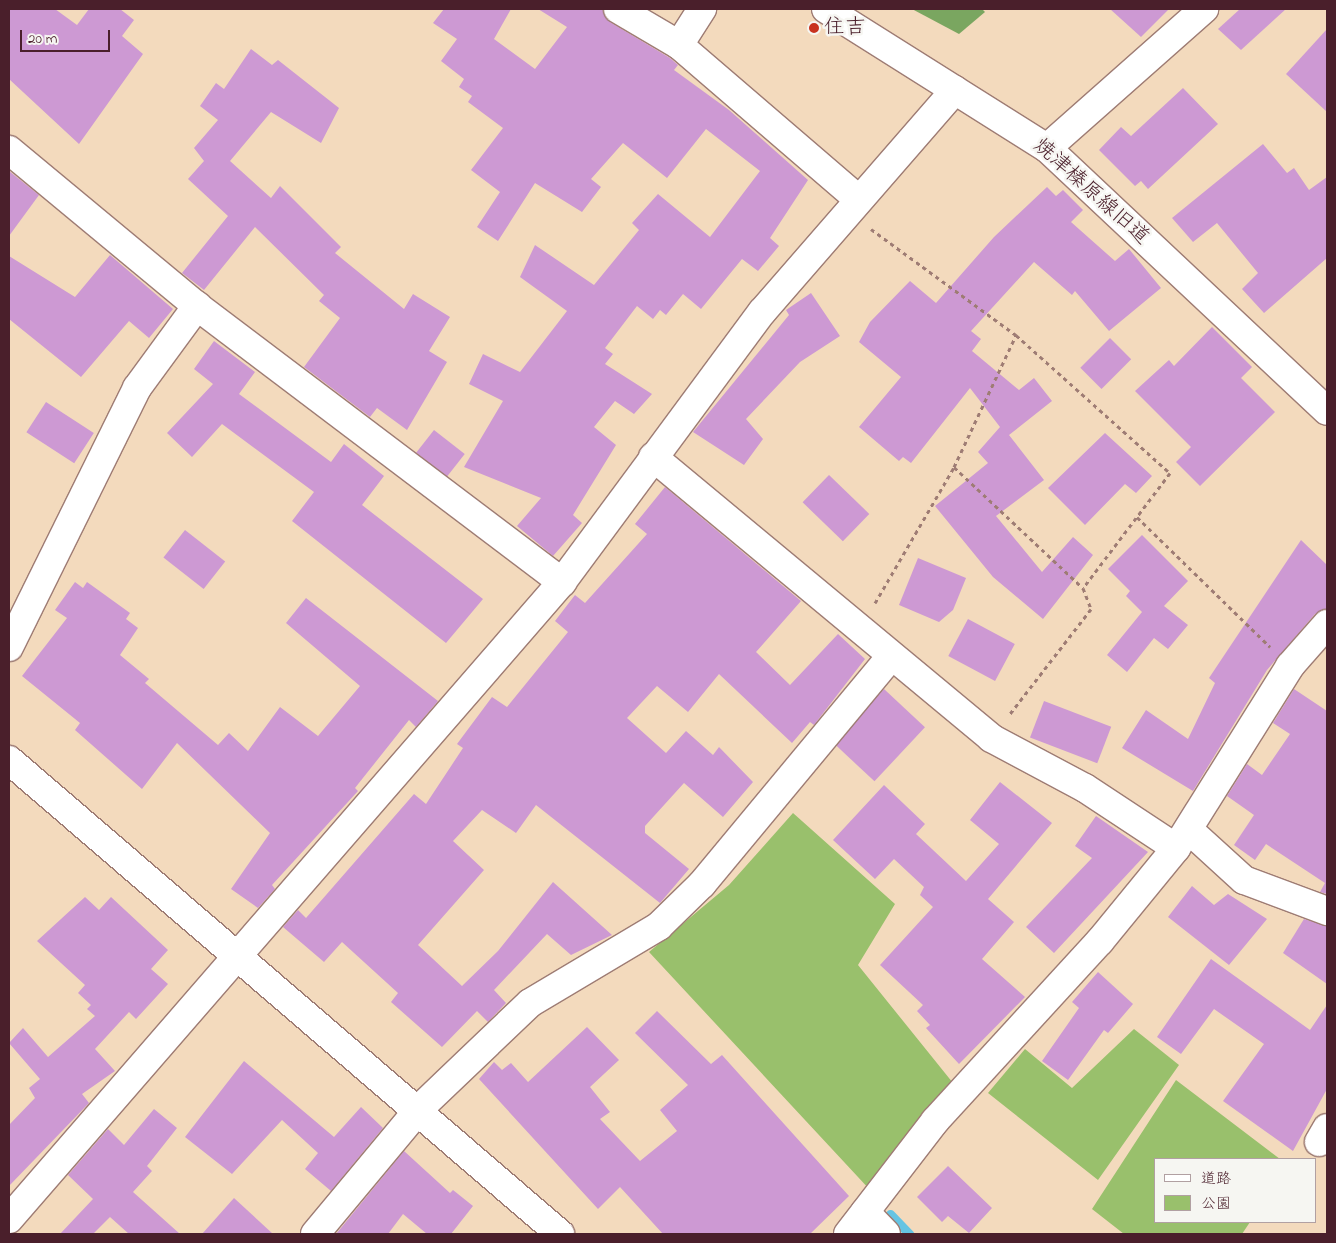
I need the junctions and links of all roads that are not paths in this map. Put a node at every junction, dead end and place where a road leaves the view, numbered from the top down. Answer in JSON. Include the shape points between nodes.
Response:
{"nodes":[{"id":1,"x":618,"y":9,"type":"edge"},
{"id":2,"x":702,"y":9,"type":"edge"},
{"id":3,"x":826,"y":9,"type":"edge"},
{"id":4,"x":1204,"y":9,"type":"edge"},
{"id":5,"x":679,"y":45,"type":"junction"},
{"id":6,"x":955,"y":90,"type":"junction"},
{"id":7,"x":1047,"y":148,"type":"junction"},
{"id":8,"x":9,"y":150,"type":"edge"},
{"id":9,"x":852,"y":205,"type":"junction"},
{"id":10,"x":197,"y":306,"type":"junction"},
{"id":11,"x":1327,"y":411,"type":"edge"},
{"id":12,"x":653,"y":457,"type":"junction"},
{"id":13,"x":562,"y":582,"type":"junction"},
{"id":14,"x":1327,"y":624,"type":"edge"},
{"id":15,"x":9,"y":647,"type":"edge"},
{"id":16,"x":890,"y":656,"type":"junction"},
{"id":17,"x":9,"y":760,"type":"edge"},
{"id":18,"x":1182,"y":839,"type":"junction"},
{"id":19,"x":1327,"y":911,"type":"edge"},
{"id":20,"x":239,"y":956,"type":"junction"},
{"id":21,"x":420,"y":1110,"type":"junction"},
{"id":22,"x":865,"y":1212,"type":"junction"},
{"id":23,"x":9,"y":1219,"type":"edge"},
{"id":24,"x":315,"y":1234,"type":"edge"},
{"id":25,"x":560,"y":1234,"type":"edge"},
{"id":26,"x":848,"y":1234,"type":"edge"},
{"id":27,"x":886,"y":1234,"type":"edge"}],
"edges":[{"from":1,"to":5,"type":"street"},
{"from":2,"to":5,"type":"street"},
{"from":3,"to":6,"type":"street","name":"焼津榛原線旧道"},
{"from":4,"to":7,"type":"street"},
{"from":5,"to":9,"type":"street"},
{"from":6,"to":7,"type":"street","name":"焼津榛原線旧道"},
{"from":6,"to":9,"type":"street"},
{"from":7,"to":11,"type":"street","name":"焼津榛原線旧道"},
{"from":8,"to":10,"type":"street"},
{"from":9,"to":12,"type":"street","via":[[762,312]]},
{"from":10,"to":13,"type":"street"},
{"from":10,"to":15,"type":"street","via":[[137,388]]},
{"from":12,"to":13,"type":"street"},
{"from":12,"to":16,"type":"street"},
{"from":13,"to":20,"type":"street"},
{"from":14,"to":18,"type":"street","via":[[1290,666]]},
{"from":16,"to":18,"type":"street","via":[[992,738]]},
{"from":16,"to":21,"type":"street","via":[[702,884],[659,926],[530,1003]]},
{"from":17,"to":20,"type":"street"},
{"from":18,"to":19,"type":"street","via":[[1244,880]]},
{"from":18,"to":22,"type":"street","via":[[1100,941],[935,1121]]},
{"from":20,"to":21,"type":"street"},
{"from":20,"to":23,"type":"street"},
{"from":21,"to":24,"type":"street"},
{"from":21,"to":25,"type":"street"},
{"from":22,"to":26,"type":"street"},
{"from":22,"to":27,"type":"street"}]}
